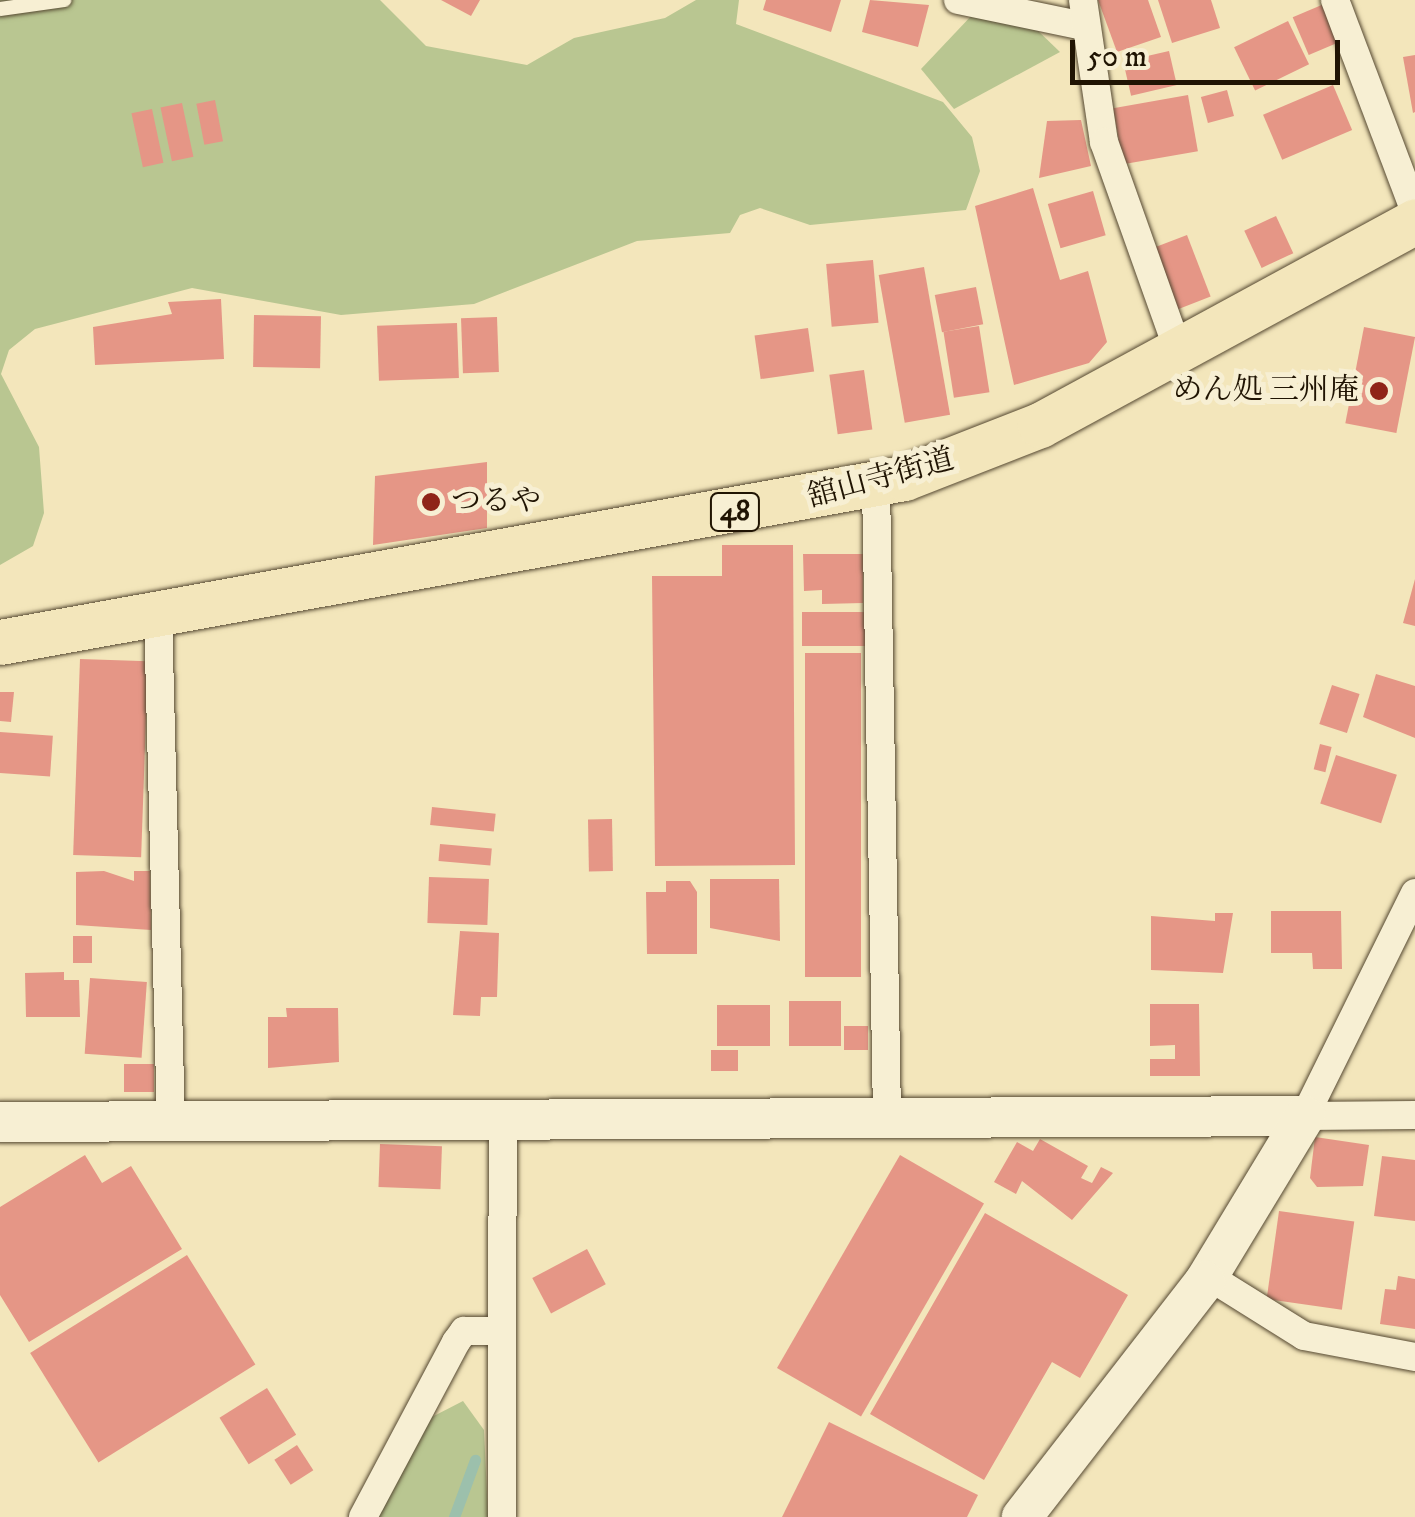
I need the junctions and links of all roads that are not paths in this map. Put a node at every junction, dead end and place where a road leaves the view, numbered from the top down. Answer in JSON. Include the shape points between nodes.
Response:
{"nodes":[{"id":1,"x":64,"y":0,"type":"edge"},
{"id":2,"x":958,"y":0,"type":"edge"},
{"id":3,"x":1335,"y":0,"type":"edge"},
{"id":4,"x":0,"y":9,"type":"edge"},
{"id":5,"x":1084,"y":13,"type":"edge"},
{"id":6,"x":1415,"y":212,"type":"edge"},
{"id":7,"x":1415,"y":220,"type":"edge"},
{"id":8,"x":1178,"y":350,"type":"junction"},
{"id":9,"x":876,"y":485,"type":"junction"},
{"id":10,"x":158,"y":614,"type":"junction"},
{"id":11,"x":0,"y":642,"type":"edge"},
{"id":12,"x":1415,"y":892,"type":"edge"},
{"id":13,"x":1305,"y":1116,"type":"junction"},
{"id":14,"x":1415,"y":1116,"type":"edge"},
{"id":15,"x":888,"y":1118,"type":"junction"},
{"id":16,"x":502,"y":1121,"type":"junction"},
{"id":17,"x":0,"y":1122,"type":"edge"},
{"id":18,"x":171,"y":1123,"type":"junction"},
{"id":19,"x":1208,"y":1276,"type":"junction"},
{"id":20,"x":499,"y":1331,"type":"junction"},
{"id":21,"x":1415,"y":1356,"type":"edge"},
{"id":22,"x":363,"y":1517,"type":"edge"},
{"id":23,"x":502,"y":1517,"type":"edge"},
{"id":24,"x":1022,"y":1517,"type":"edge"}],
"edges":[{"from":1,"to":4,"type":"lane"},
{"from":2,"to":5,"type":"street"},
{"from":3,"to":6,"type":"street"},
{"from":5,"to":8,"type":"street","via":[[1116,184]]},
{"from":7,"to":8,"type":"main road","name":"舘山寺街道","number":"48"},
{"from":8,"to":9,"type":"main road","name":"舘山寺街道","number":"48","via":[[996,446]]},
{"from":9,"to":10,"type":"main road","name":"舘山寺街道","number":"48"},
{"from":9,"to":15,"type":"street"},
{"from":10,"to":11,"type":"main road","name":"舘山寺街道","number":"48"},
{"from":10,"to":18,"type":"street"},
{"from":12,"to":13,"type":"street"},
{"from":13,"to":14,"type":"street"},
{"from":13,"to":15,"type":"street"},
{"from":13,"to":19,"type":"street"},
{"from":15,"to":16,"type":"street"},
{"from":16,"to":18,"type":"street"},
{"from":16,"to":20,"type":"street"},
{"from":17,"to":18,"type":"street"},
{"from":19,"to":21,"type":"street","via":[[1304,1336]]},
{"from":19,"to":24,"type":"street"},
{"from":20,"to":22,"type":"street","via":[[464,1332],[456,1342]]},
{"from":20,"to":23,"type":"street"}]}
